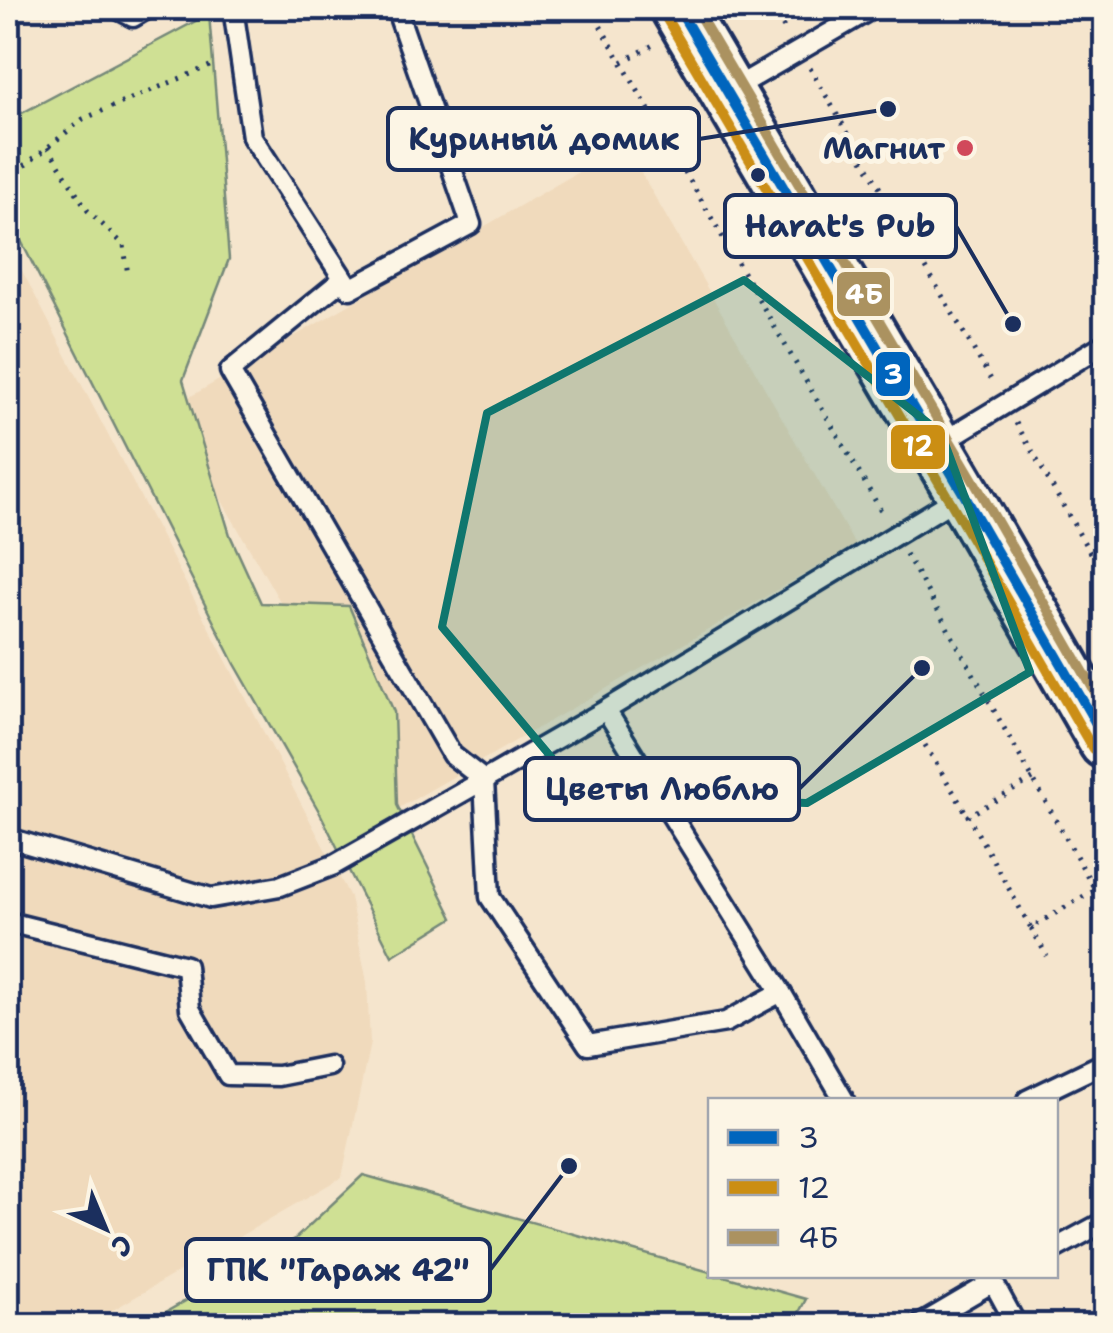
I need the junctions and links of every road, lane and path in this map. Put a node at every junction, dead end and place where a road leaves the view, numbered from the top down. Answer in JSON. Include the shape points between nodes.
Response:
{"nodes":[{"id":1,"x":116,"y":8,"type":"edge"},
{"id":2,"x":148,"y":8,"type":"edge"},
{"id":3,"x":233,"y":8,"type":"edge"},
{"id":4,"x":396,"y":8,"type":"edge"},
{"id":5,"x":590,"y":8,"type":"edge"},
{"id":6,"x":678,"y":8,"type":"edge"},
{"id":7,"x":771,"y":8,"type":"edge"},
{"id":8,"x":872,"y":8,"type":"edge"},
{"id":9,"x":799,"y":50,"type":"junction"},
{"id":10,"x":240,"y":56,"type":"junction"},
{"id":11,"x":728,"y":92,"type":"junction"},
{"id":12,"x":48,"y":148,"type":"junction"},
{"id":13,"x":8,"y":179,"type":"edge"},
{"id":14,"x":128,"y":276,"type":"dead end"},
{"id":15,"x":343,"y":279,"type":"junction"},
{"id":16,"x":1106,"y":343,"type":"edge"},
{"id":17,"x":1005,"y":404,"type":"junction"},
{"id":18,"x":936,"y":446,"type":"junction"},
{"id":19,"x":964,"y":493,"type":"junction"},
{"id":20,"x":894,"y":535,"type":"junction"},
{"id":21,"x":1106,"y":581,"type":"edge"},
{"id":22,"x":606,"y":710,"type":"junction"},
{"id":23,"x":1106,"y":742,"type":"edge"},
{"id":24,"x":925,"y":745,"type":"dead end"},
{"id":25,"x":1033,"y":779,"type":"junction"},
{"id":26,"x":484,"y":780,"type":"junction"},
{"id":27,"x":968,"y":816,"type":"junction"},
{"id":28,"x":8,"y":838,"type":"edge"},
{"id":29,"x":1095,"y":890,"type":"junction"},
{"id":30,"x":1106,"y":908,"type":"edge"},
{"id":31,"x":8,"y":922,"type":"edge"},
{"id":32,"x":1031,"y":928,"type":"junction"},
{"id":33,"x":1047,"y":956,"type":"dead end"},
{"id":34,"x":781,"y":992,"type":"junction"},
{"id":35,"x":1106,"y":1062,"type":"edge"},
{"id":36,"x":329,"y":1066,"type":"dead end"},
{"id":37,"x":843,"y":1098,"type":"edge"},
{"id":38,"x":1031,"y":1098,"type":"edge"},
{"id":39,"x":1106,"y":1221,"type":"edge"},
{"id":40,"x":1058,"y":1247,"type":"edge"},
{"id":41,"x":996,"y":1278,"type":"edge"},
{"id":42,"x":918,"y":1326,"type":"edge"},
{"id":43,"x":1017,"y":1326,"type":"edge"}],
"edges":[{"from":1,"to":2,"type":"lane","via":[[133,17]]},
{"from":3,"to":10,"type":"lane"},
{"from":4,"to":15,"type":"lane","via":[[471,224],[350,289]]},
{"from":5,"to":20,"type":"path"},
{"from":6,"to":11,"type":"main road"},
{"from":7,"to":9,"type":"path"},
{"from":8,"to":9,"type":"lane"},
{"from":9,"to":11,"type":"lane"},
{"from":9,"to":17,"type":"path"},
{"from":10,"to":12,"type":"path","via":[[83,119]]},
{"from":10,"to":15,"type":"lane","via":[[252,137]]},
{"from":11,"to":18,"type":"main road"},
{"from":12,"to":13,"type":"path"},
{"from":12,"to":14,"type":"path","via":[[88,211],[124,245]]},
{"from":15,"to":26,"type":"lane","via":[[230,370],[452,755]]},
{"from":16,"to":17,"type":"lane"},
{"from":17,"to":18,"type":"lane"},
{"from":17,"to":21,"type":"path"},
{"from":18,"to":19,"type":"main road"},
{"from":19,"to":20,"type":"lane"},
{"from":19,"to":23,"type":"main road"},
{"from":20,"to":22,"type":"lane"},
{"from":20,"to":25,"type":"path"},
{"from":22,"to":26,"type":"lane"},
{"from":22,"to":34,"type":"lane"},
{"from":24,"to":27,"type":"path"},
{"from":25,"to":27,"type":"path"},
{"from":25,"to":29,"type":"path"},
{"from":26,"to":28,"type":"lane","via":[[334,865],[280,886],[211,898]]},
{"from":26,"to":34,"type":"lane","via":[[490,896],[588,1045],[726,1022]]},
{"from":27,"to":32,"type":"path"},
{"from":29,"to":30,"type":"path"},
{"from":29,"to":32,"type":"path"},
{"from":31,"to":36,"type":"lane","via":[[186,966],[190,1009],[228,1075],[278,1076]]},
{"from":32,"to":33,"type":"path"},
{"from":34,"to":37,"type":"lane"},
{"from":35,"to":38,"type":"lane"},
{"from":39,"to":40,"type":"lane"},
{"from":41,"to":42,"type":"lane"},
{"from":41,"to":43,"type":"lane"}]}
